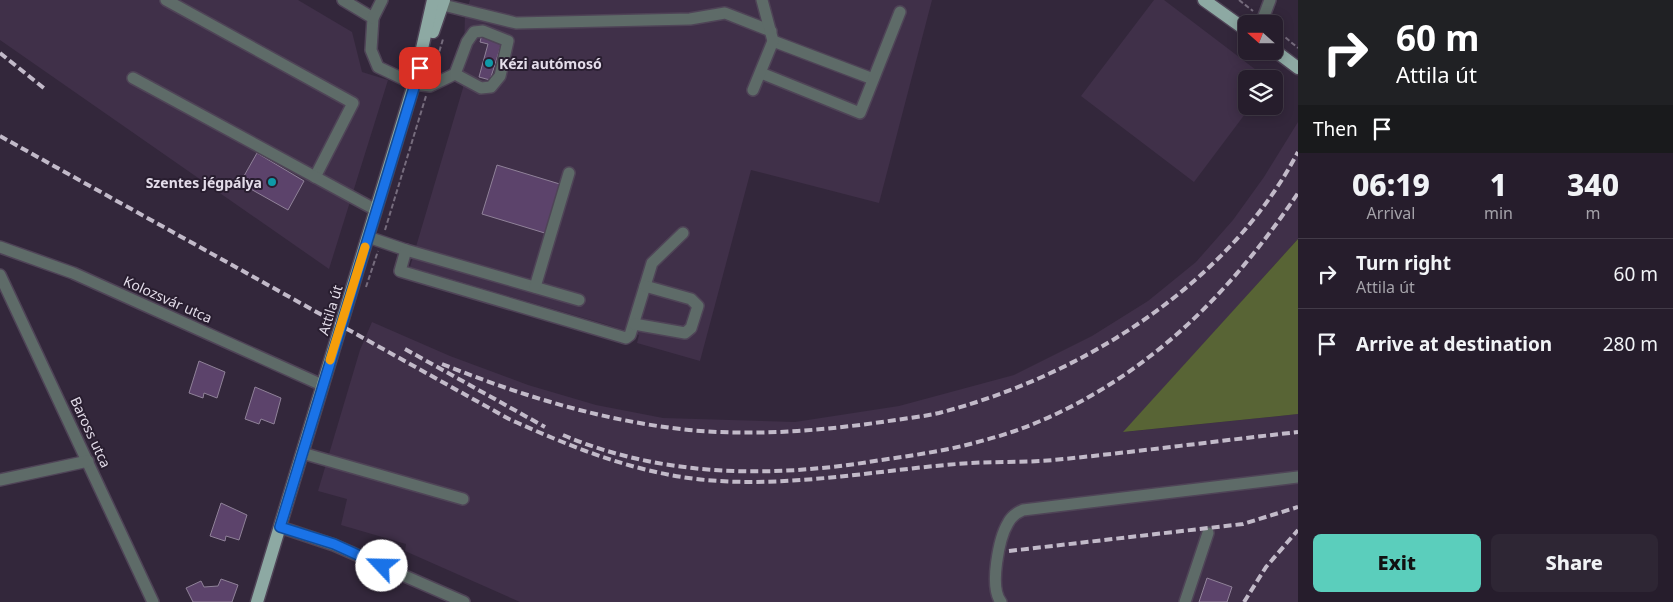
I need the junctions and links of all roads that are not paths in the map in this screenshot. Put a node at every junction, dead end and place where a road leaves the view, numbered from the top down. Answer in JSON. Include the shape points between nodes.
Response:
{"nodes":[{"id":1,"x":166,"y":0,"type":"edge"},
{"id":2,"x":343,"y":0,"type":"edge"},
{"id":3,"x":382,"y":0,"type":"edge"},
{"id":4,"x":762,"y":0,"type":"edge"},
{"id":5,"x":1204,"y":0,"type":"edge"},
{"id":6,"x":1270,"y":0,"type":"edge"},
{"id":7,"x":440,"y":2,"type":"edge"},
{"id":8,"x":900,"y":12,"type":"dead end"},
{"id":9,"x":1264,"y":15,"type":"edge"},
{"id":10,"x":373,"y":18,"type":"junction"},
{"id":11,"x":1238,"y":24,"type":"edge"},
{"id":12,"x":772,"y":36,"type":"junction"},
{"id":13,"x":1283,"y":57,"type":"edge"},
{"id":14,"x":1298,"y":68,"type":"edge"},
{"id":15,"x":760,"y":73,"type":"junction"},
{"id":16,"x":455,"y":74,"type":"junction"},
{"id":17,"x":133,"y":78,"type":"dead end"},
{"id":18,"x":873,"y":79,"type":"junction"},
{"id":19,"x":414,"y":84,"type":"junction"},
{"id":20,"x":753,"y":90,"type":"dead end"},
{"id":21,"x":569,"y":173,"type":"dead end"},
{"id":22,"x":315,"y":177,"type":"junction"},
{"id":23,"x":376,"y":210,"type":"junction"},
{"id":24,"x":683,"y":233,"type":"dead end"},
{"id":25,"x":368,"y":237,"type":"junction"},
{"id":26,"x":0,"y":246,"type":"edge"},
{"id":27,"x":406,"y":250,"type":"junction"},
{"id":28,"x":0,"y":275,"type":"edge"},
{"id":29,"x":645,"y":286,"type":"junction"},
{"id":30,"x":535,"y":287,"type":"junction"},
{"id":31,"x":579,"y":300,"type":"dead end"},
{"id":32,"x":634,"y":324,"type":"junction"},
{"id":33,"x":322,"y":385,"type":"junction"},
{"id":34,"x":302,"y":453,"type":"junction"},
{"id":35,"x":88,"y":461,"type":"junction"},
{"id":36,"x":1298,"y":477,"type":"edge"},
{"id":37,"x":0,"y":480,"type":"edge"},
{"id":38,"x":463,"y":499,"type":"dead end"},
{"id":39,"x":280,"y":527,"type":"junction"},
{"id":40,"x":1208,"y":533,"type":"dead end"},
{"id":41,"x":153,"y":602,"type":"edge"},
{"id":42,"x":257,"y":602,"type":"edge"},
{"id":43,"x":464,"y":602,"type":"edge"},
{"id":44,"x":1001,"y":602,"type":"edge"},
{"id":45,"x":1185,"y":602,"type":"edge"}],
"edges":[{"from":1,"to":22,"type":"street","via":[[353,103]]},
{"from":2,"to":10,"type":"street"},
{"from":3,"to":10,"type":"street"},
{"from":4,"to":12,"type":"street"},
{"from":5,"to":11,"type":"main road"},
{"from":6,"to":9,"type":"street"},
{"from":7,"to":12,"type":"street","via":[[516,23],[690,18],[725,12]]},
{"from":7,"to":19,"type":"main road","name":"Attila út"},
{"from":8,"to":18,"type":"street"},
{"from":10,"to":19,"type":"street","via":[[370,39],[375,63]]},
{"from":12,"to":15,"type":"street"},
{"from":12,"to":18,"type":"street"},
{"from":13,"to":14,"type":"main road"},
{"from":15,"to":18,"type":"street","via":[[860,113]]},
{"from":15,"to":20,"type":"street"},
{"from":16,"to":16,"type":"street","via":[[474,32],[483,31],[508,41],[500,76],[491,87],[481,88]]},
{"from":16,"to":19,"type":"street","via":[[430,86]]},
{"from":17,"to":22,"type":"street"},
{"from":19,"to":23,"type":"main road","name":"Attila út"},
{"from":21,"to":30,"type":"street"},
{"from":22,"to":23,"type":"street"},
{"from":23,"to":25,"type":"main road","name":"Attila út"},
{"from":24,"to":29,"type":"street","via":[[654,259]]},
{"from":25,"to":27,"type":"street"},
{"from":25,"to":33,"type":"main road","name":"Attila út"},
{"from":26,"to":33,"type":"street","name":"Kolozsvár utca","via":[[73,273]]},
{"from":27,"to":30,"type":"street"},
{"from":27,"to":32,"type":"street","via":[[400,271],[622,338],[630,335]]},
{"from":28,"to":35,"type":"street","name":"Baross utca"},
{"from":29,"to":32,"type":"street"},
{"from":29,"to":32,"type":"street","via":[[694,300],[698,306],[691,328],[685,333]]},
{"from":30,"to":31,"type":"street"},
{"from":33,"to":34,"type":"main road","name":"Attila út"},
{"from":34,"to":38,"type":"street"},
{"from":34,"to":39,"type":"main road","name":"Attila út"},
{"from":35,"to":37,"type":"street"},
{"from":35,"to":41,"type":"street","name":"Baross utca"},
{"from":36,"to":44,"type":"street","via":[[1023,510],[1007,525],[996,566],[994,587]]},
{"from":39,"to":42,"type":"main road","name":"Attila út"},
{"from":39,"to":43,"type":"street","via":[[334,544]]},
{"from":40,"to":45,"type":"street"}]}
